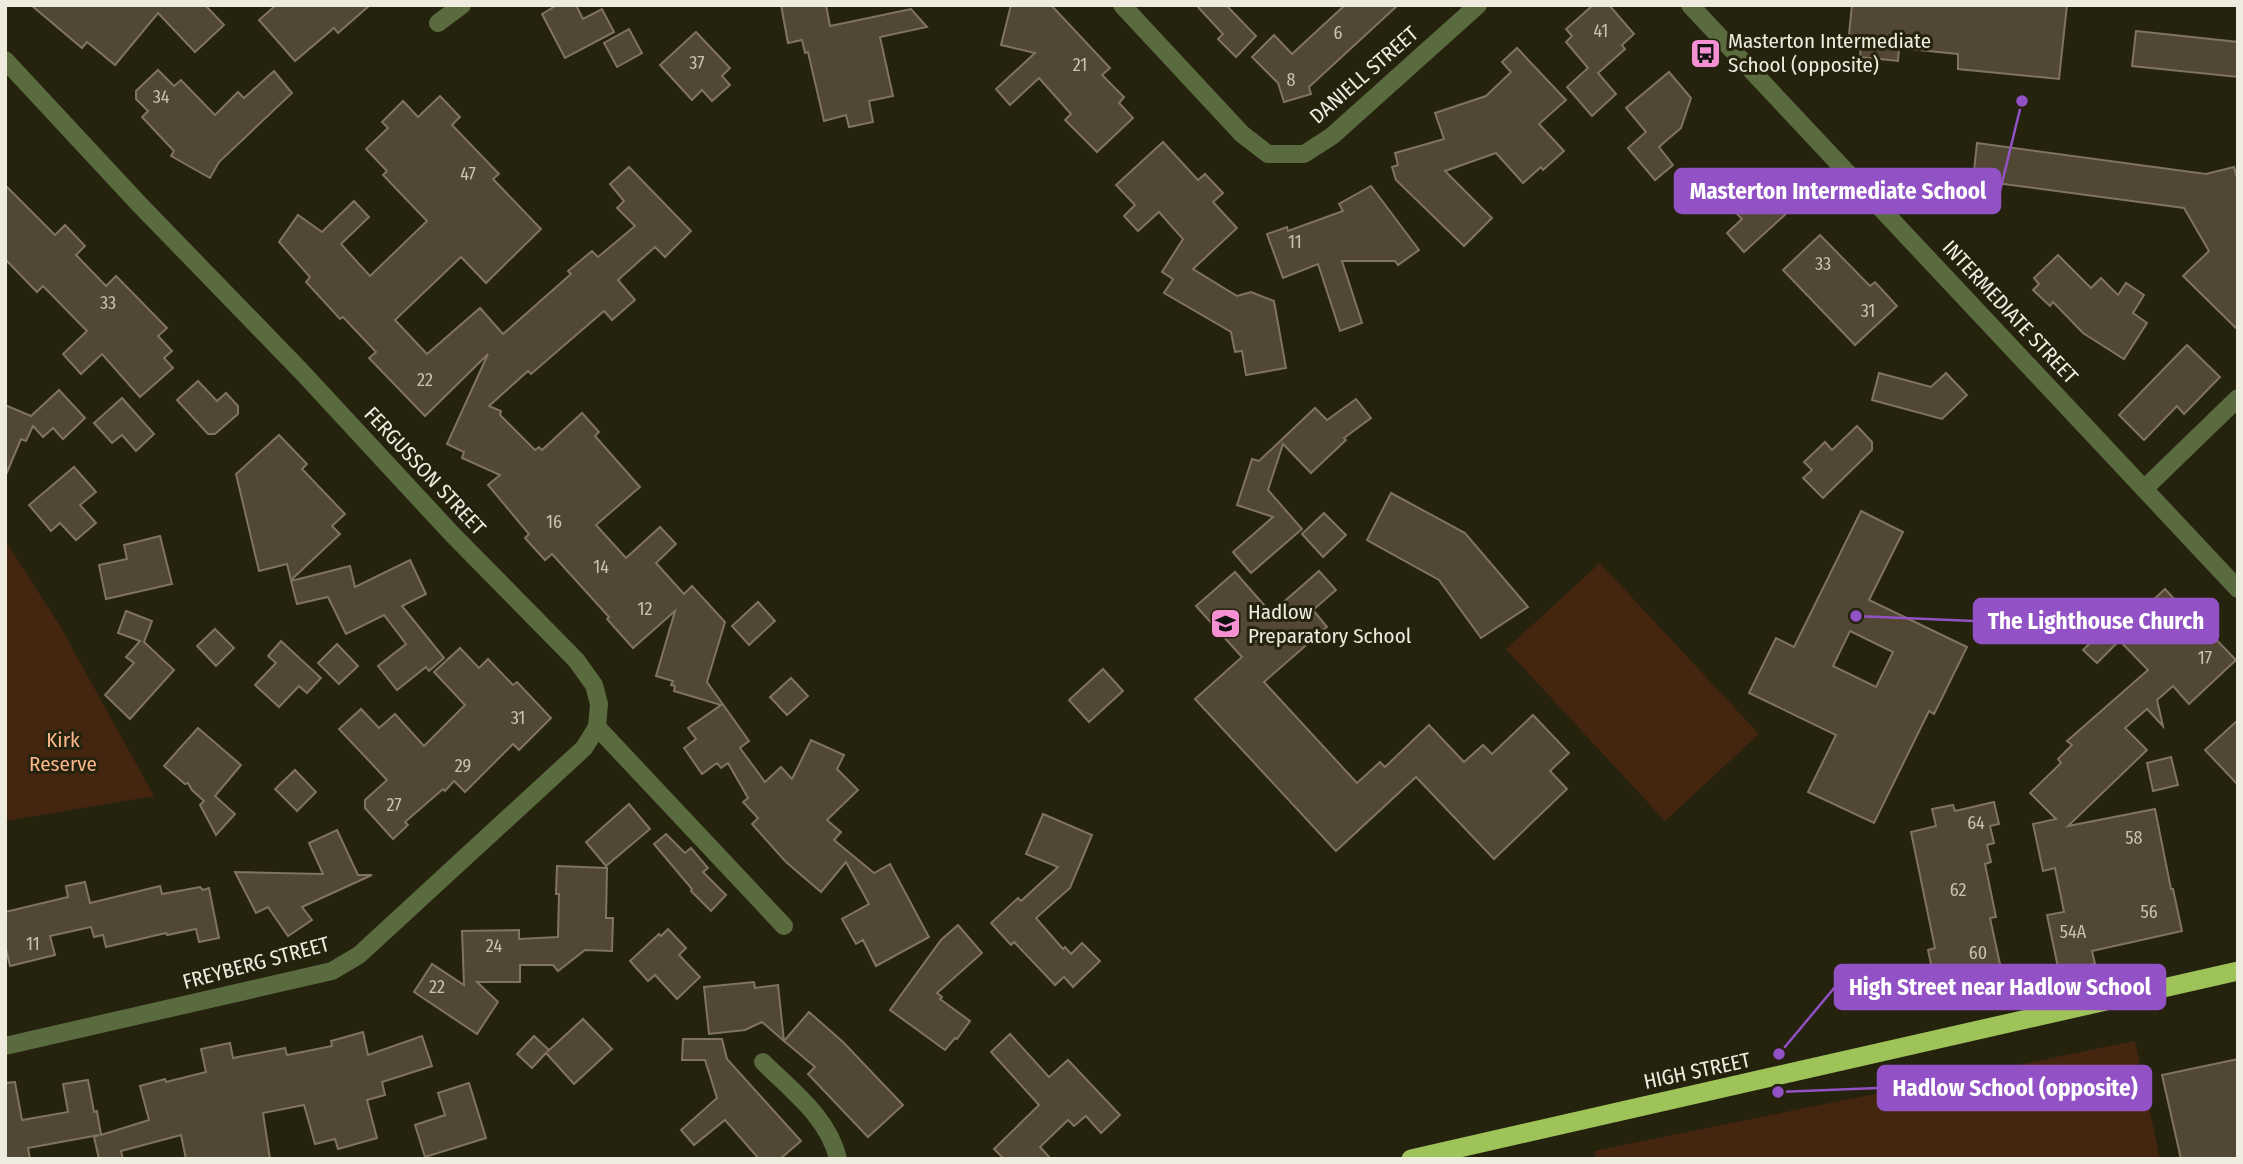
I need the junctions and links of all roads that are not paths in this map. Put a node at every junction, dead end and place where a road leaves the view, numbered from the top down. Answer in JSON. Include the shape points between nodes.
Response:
{"nodes":[{"id":1,"x":463,"y":5,"type":"edge"},
{"id":2,"x":1122,"y":5,"type":"edge"},
{"id":3,"x":1478,"y":5,"type":"edge"},
{"id":4,"x":1690,"y":5,"type":"edge"},
{"id":5,"x":438,"y":23,"type":"dead end"},
{"id":6,"x":5,"y":60,"type":"edge"},
{"id":7,"x":2238,"y":398,"type":"edge"},
{"id":8,"x":2144,"y":489,"type":"junction"},
{"id":9,"x":2238,"y":589,"type":"edge"},
{"id":10,"x":597,"y":727,"type":"junction"},
{"id":11,"x":784,"y":926,"type":"dead end"},
{"id":12,"x":2238,"y":971,"type":"edge"},
{"id":13,"x":5,"y":1045,"type":"edge"},
{"id":14,"x":763,"y":1062,"type":"dead end"},
{"id":15,"x":838,"y":1159,"type":"edge"},
{"id":16,"x":1410,"y":1159,"type":"edge"}],
"edges":[{"from":1,"to":5,"type":"street"},
{"from":2,"to":3,"type":"street","name":"DANIELL STREET","via":[[1242,134],[1268,154],[1304,154],[1332,136]]},
{"from":4,"to":8,"type":"street","name":"INTERMEDIATE STREET"},
{"from":6,"to":10,"type":"street","name":"FERGUSSON STREET","via":[[576,660],[596,694]]},
{"from":7,"to":8,"type":"street"},
{"from":8,"to":9,"type":"street","name":"INTERMEDIATE STREET"},
{"from":10,"to":11,"type":"street"},
{"from":10,"to":13,"type":"street","name":"FREYBERG STREET","via":[[584,748],[359,955],[332,971]]},
{"from":12,"to":16,"type":"highway","name":"HIGH STREET"},
{"from":14,"to":15,"type":"street","via":[[823,1122]]}]}
